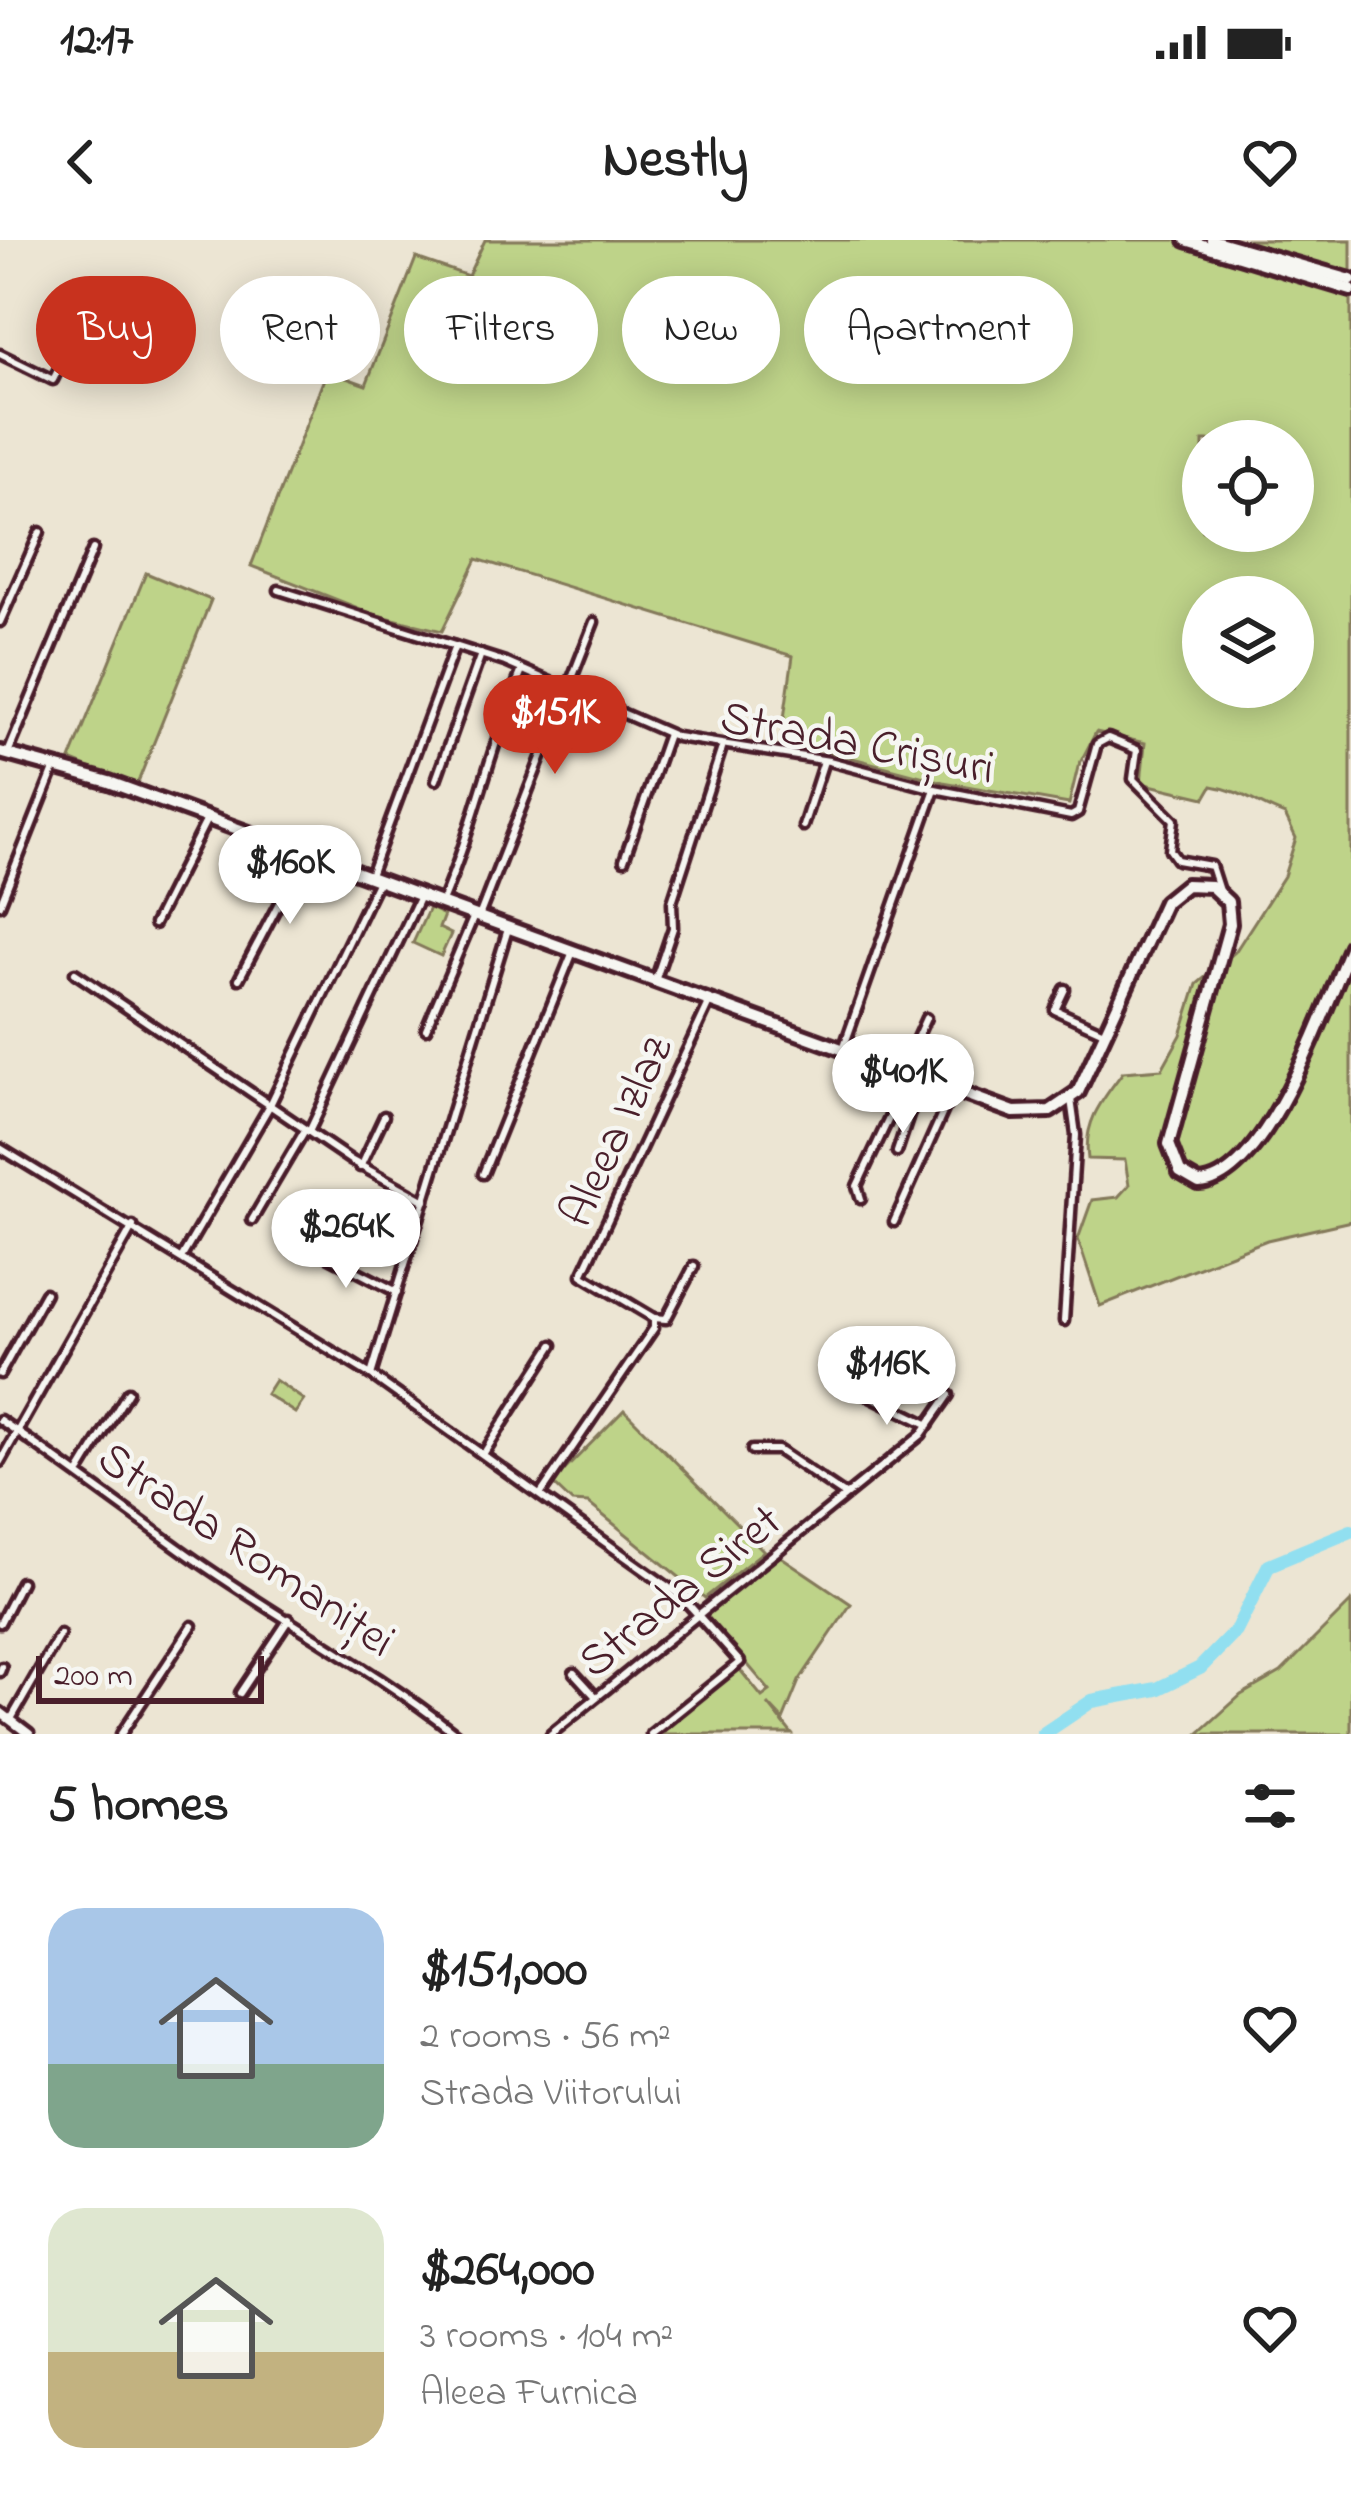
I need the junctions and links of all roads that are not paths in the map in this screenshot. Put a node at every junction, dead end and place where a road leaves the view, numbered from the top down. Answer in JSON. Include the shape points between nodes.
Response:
{"nodes":[{"id":1,"x":1186,"y":240,"type":"edge"},
{"id":2,"x":1213,"y":240,"type":"edge"},
{"id":3,"x":1351,"y":280,"type":"edge"},
{"id":4,"x":1351,"y":290,"type":"edge"},
{"id":5,"x":0,"y":355,"type":"edge"},
{"id":6,"x":36,"y":372,"type":"edge"},
{"id":7,"x":40,"y":532,"type":"dead end"},
{"id":8,"x":93,"y":548,"type":"dead end"},
{"id":9,"x":279,"y":590,"type":"dead end"},
{"id":10,"x":0,"y":622,"type":"edge"},
{"id":11,"x":594,"y":622,"type":"dead end"},
{"id":12,"x":455,"y":646,"type":"junction"},
{"id":13,"x":481,"y":654,"type":"junction"},
{"id":14,"x":522,"y":670,"type":"junction"},
{"id":15,"x":565,"y":692,"type":"junction"},
{"id":16,"x":668,"y":734,"type":"junction"},
{"id":17,"x":722,"y":748,"type":"junction"},
{"id":18,"x":4,"y":753,"type":"edge"},
{"id":19,"x":824,"y":760,"type":"junction"},
{"id":20,"x":55,"y":765,"type":"junction"},
{"id":21,"x":436,"y":780,"type":"dead end"},
{"id":22,"x":935,"y":789,"type":"junction"},
{"id":23,"x":207,"y":819,"type":"junction"},
{"id":24,"x":803,"y":826,"type":"dead end"},
{"id":25,"x":304,"y":855,"type":"junction"},
{"id":26,"x":624,"y":860,"type":"dead end"},
{"id":27,"x":373,"y":880,"type":"junction"},
{"id":28,"x":1219,"y":891,"type":"junction"},
{"id":29,"x":420,"y":896,"type":"junction"},
{"id":30,"x":441,"y":904,"type":"junction"},
{"id":31,"x":0,"y":905,"type":"edge"},
{"id":32,"x":476,"y":917,"type":"junction"},
{"id":33,"x":154,"y":925,"type":"dead end"},
{"id":34,"x":508,"y":929,"type":"junction"},
{"id":35,"x":1351,"y":946,"type":"edge"},
{"id":36,"x":572,"y":954,"type":"junction"},
{"id":37,"x":75,"y":974,"type":"dead end"},
{"id":38,"x":239,"y":979,"type":"dead end"},
{"id":39,"x":654,"y":984,"type":"junction"},
{"id":40,"x":1065,"y":989,"type":"dead end"},
{"id":41,"x":708,"y":1004,"type":"junction"},
{"id":42,"x":926,"y":1018,"type":"dead end"},
{"id":43,"x":426,"y":1029,"type":"dead end"},
{"id":44,"x":1106,"y":1034,"type":"junction"},
{"id":45,"x":842,"y":1052,"type":"junction"},
{"id":46,"x":911,"y":1076,"type":"junction"},
{"id":47,"x":952,"y":1092,"type":"junction"},
{"id":48,"x":1071,"y":1099,"type":"junction"},
{"id":49,"x":270,"y":1105,"type":"junction"},
{"id":50,"x":384,"y":1116,"type":"dead end"},
{"id":51,"x":307,"y":1131,"type":"junction"},
{"id":52,"x":0,"y":1148,"type":"edge"},
{"id":53,"x":898,"y":1152,"type":"dead end"},
{"id":54,"x":360,"y":1167,"type":"junction"},
{"id":55,"x":483,"y":1174,"type":"dead end"},
{"id":56,"x":861,"y":1199,"type":"dead end"},
{"id":57,"x":424,"y":1202,"type":"junction"},
{"id":58,"x":252,"y":1220,"type":"dead end"},
{"id":59,"x":894,"y":1222,"type":"dead end"},
{"id":60,"x":133,"y":1226,"type":"junction"},
{"id":61,"x":316,"y":1250,"type":"dead end"},
{"id":62,"x":183,"y":1255,"type":"junction"},
{"id":63,"x":694,"y":1266,"type":"dead end"},
{"id":64,"x":397,"y":1292,"type":"junction"},
{"id":65,"x":45,"y":1293,"type":"dead end"},
{"id":66,"x":654,"y":1318,"type":"junction"},
{"id":67,"x":1064,"y":1321,"type":"dead end"},
{"id":68,"x":554,"y":1345,"type":"dead end"},
{"id":69,"x":0,"y":1374,"type":"edge"},
{"id":70,"x":371,"y":1376,"type":"junction"},
{"id":71,"x":128,"y":1392,"type":"dead end"},
{"id":72,"x":864,"y":1393,"type":"dead end"},
{"id":73,"x":949,"y":1395,"type":"dead end"},
{"id":74,"x":0,"y":1420,"type":"edge"},
{"id":75,"x":929,"y":1425,"type":"junction"},
{"id":76,"x":16,"y":1431,"type":"junction"},
{"id":77,"x":752,"y":1450,"type":"dead end"},
{"id":78,"x":483,"y":1454,"type":"junction"},
{"id":79,"x":0,"y":1462,"type":"edge"},
{"id":80,"x":80,"y":1472,"type":"junction"},
{"id":81,"x":541,"y":1495,"type":"junction"},
{"id":82,"x":845,"y":1495,"type":"junction"},
{"id":83,"x":21,"y":1582,"type":"dead end"},
{"id":84,"x":700,"y":1615,"type":"junction"},
{"id":85,"x":290,"y":1619,"type":"junction"},
{"id":86,"x":0,"y":1623,"type":"edge"},
{"id":87,"x":192,"y":1626,"type":"dead end"},
{"id":88,"x":60,"y":1634,"type":"dead end"},
{"id":89,"x":574,"y":1673,"type":"dead end"},
{"id":90,"x":240,"y":1693,"type":"dead end"},
{"id":91,"x":596,"y":1698,"type":"junction"},
{"id":92,"x":4,"y":1718,"type":"edge"},
{"id":93,"x":29,"y":1734,"type":"edge"},
{"id":94,"x":121,"y":1734,"type":"edge"},
{"id":95,"x":456,"y":1734,"type":"edge"},
{"id":96,"x":551,"y":1734,"type":"edge"},
{"id":97,"x":651,"y":1734,"type":"edge"}],
"edges":[{"from":1,"to":4,"type":"main road"},
{"from":2,"to":3,"type":"main road"},
{"from":5,"to":6,"type":"street"},
{"from":7,"to":10,"type":"street"},
{"from":8,"to":18,"type":"street"},
{"from":9,"to":12,"type":"street","name":"Strada Crișuri"},
{"from":11,"to":15,"type":"street"},
{"from":12,"to":13,"type":"street","name":"Strada Crișuri"},
{"from":12,"to":27,"type":"street"},
{"from":13,"to":14,"type":"street","name":"Strada Crișuri"},
{"from":13,"to":21,"type":"street"},
{"from":14,"to":15,"type":"street","name":"Strada Crișuri"},
{"from":14,"to":30,"type":"street"},
{"from":15,"to":16,"type":"street","name":"Strada Crișuri"},
{"from":15,"to":32,"type":"street"},
{"from":16,"to":17,"type":"street","name":"Strada Crișuri"},
{"from":16,"to":26,"type":"street"},
{"from":17,"to":19,"type":"street","name":"Strada Crișuri"},
{"from":17,"to":39,"type":"street"},
{"from":18,"to":20,"type":"main road"},
{"from":19,"to":22,"type":"street","name":"Strada Crișuri"},
{"from":19,"to":24,"type":"street"},
{"from":20,"to":23,"type":"main road"},
{"from":20,"to":31,"type":"street"},
{"from":22,"to":28,"type":"street","name":"Strada Crișuri","via":[[1073,816],[1105,737],[1137,750],[1133,779],[1174,820],[1172,855],[1211,866]]},
{"from":22,"to":45,"type":"street"},
{"from":23,"to":25,"type":"main road"},
{"from":23,"to":33,"type":"street"},
{"from":25,"to":27,"type":"main road"},
{"from":25,"to":38,"type":"street"},
{"from":27,"to":29,"type":"main road"},
{"from":27,"to":49,"type":"street"},
{"from":28,"to":35,"type":"main road","via":[[1230,924],[1170,1134],[1172,1159],[1192,1181],[1226,1176],[1252,1147],[1294,1076]]},
{"from":28,"to":44,"type":"main road","via":[[1195,883],[1165,902]]},
{"from":29,"to":30,"type":"main road"},
{"from":29,"to":51,"type":"street"},
{"from":30,"to":32,"type":"main road"},
{"from":32,"to":34,"type":"main road"},
{"from":32,"to":43,"type":"street"},
{"from":34,"to":36,"type":"main road"},
{"from":34,"to":57,"type":"street"},
{"from":36,"to":39,"type":"main road"},
{"from":36,"to":55,"type":"street"},
{"from":37,"to":49,"type":"street"},
{"from":39,"to":41,"type":"main road"},
{"from":40,"to":44,"type":"street","via":[[1055,1010]]},
{"from":41,"to":45,"type":"main road"},
{"from":41,"to":66,"type":"street","name":"Aleea Izlaz","via":[[582,1275]]},
{"from":42,"to":46,"type":"street"},
{"from":44,"to":48,"type":"main road"},
{"from":45,"to":46,"type":"main road"},
{"from":46,"to":47,"type":"main road"},
{"from":46,"to":53,"type":"street"},
{"from":46,"to":56,"type":"street","via":[[857,1186]]},
{"from":47,"to":48,"type":"main road","via":[[1024,1113]]},
{"from":47,"to":59,"type":"street"},
{"from":48,"to":67,"type":"street","via":[[1076,1135]]},
{"from":49,"to":51,"type":"street"},
{"from":49,"to":62,"type":"street"},
{"from":50,"to":54,"type":"street"},
{"from":51,"to":54,"type":"street"},
{"from":51,"to":58,"type":"street"},
{"from":52,"to":60,"type":"street"},
{"from":54,"to":57,"type":"street"},
{"from":57,"to":64,"type":"street"},
{"from":60,"to":62,"type":"street"},
{"from":60,"to":76,"type":"street"},
{"from":61,"to":64,"type":"street"},
{"from":62,"to":70,"type":"street"},
{"from":63,"to":66,"type":"street","via":[[666,1319]]},
{"from":64,"to":70,"type":"street"},
{"from":65,"to":69,"type":"street"},
{"from":66,"to":81,"type":"street"},
{"from":68,"to":78,"type":"street"},
{"from":70,"to":78,"type":"street"},
{"from":71,"to":80,"type":"street"},
{"from":72,"to":75,"type":"street"},
{"from":73,"to":75,"type":"street","name":"Strada Siret"},
{"from":74,"to":76,"type":"street","name":"Strada Romaniței"},
{"from":75,"to":82,"type":"street","name":"Strada Siret"},
{"from":76,"to":79,"type":"street"},
{"from":76,"to":80,"type":"street","name":"Strada Romaniței"},
{"from":77,"to":82,"type":"street","via":[[778,1450]]},
{"from":78,"to":81,"type":"street"},
{"from":80,"to":85,"type":"street","name":"Strada Romaniței","via":[[179,1549]]},
{"from":81,"to":84,"type":"street"},
{"from":82,"to":84,"type":"street","name":"Strada Siret"},
{"from":83,"to":86,"type":"street"},
{"from":84,"to":91,"type":"street","name":"Strada Siret"},
{"from":84,"to":97,"type":"street","via":[[740,1662]]},
{"from":85,"to":90,"type":"street"},
{"from":85,"to":95,"type":"street","name":"Strada Romaniței"},
{"from":87,"to":94,"type":"street"},
{"from":88,"to":92,"type":"street"},
{"from":89,"to":91,"type":"street"},
{"from":91,"to":96,"type":"street","name":"Strada Siret"},
{"from":92,"to":93,"type":"street"}]}
